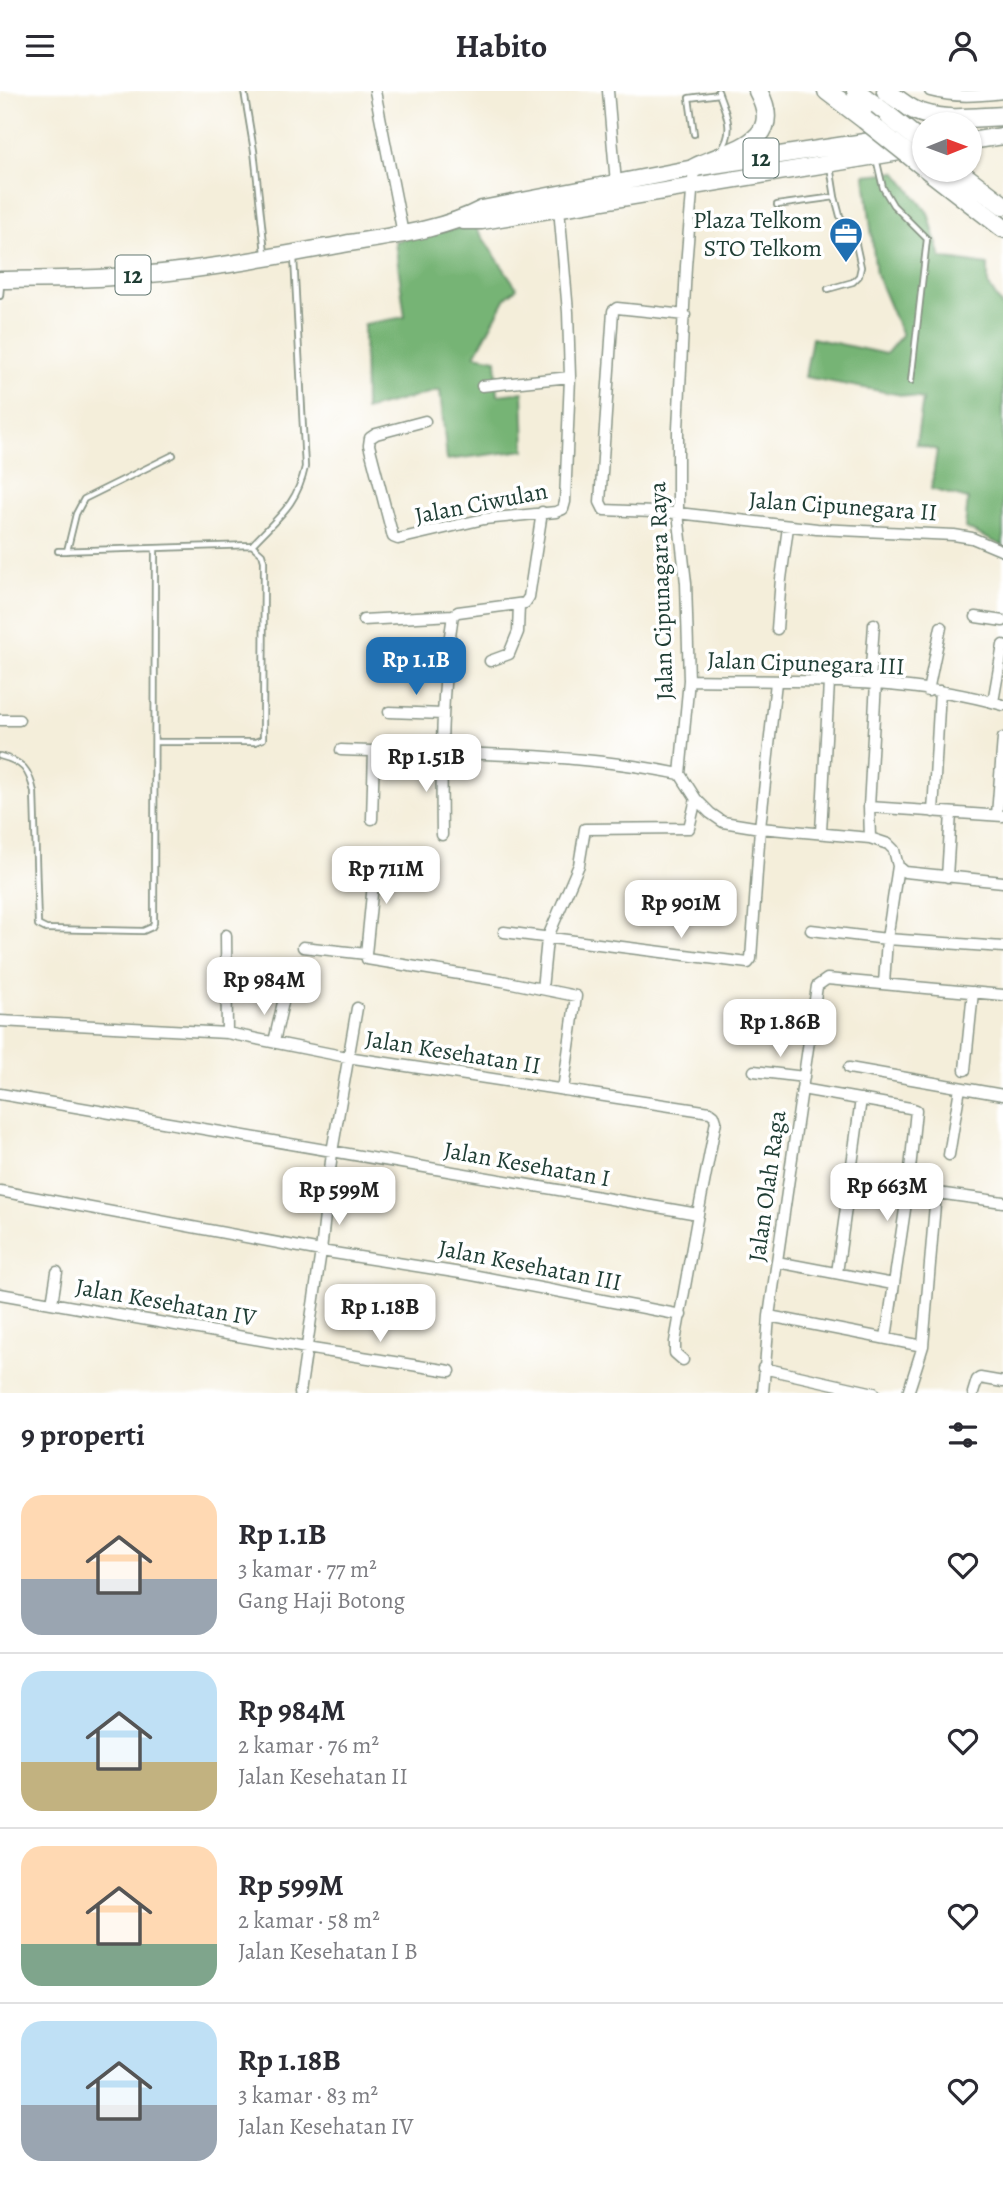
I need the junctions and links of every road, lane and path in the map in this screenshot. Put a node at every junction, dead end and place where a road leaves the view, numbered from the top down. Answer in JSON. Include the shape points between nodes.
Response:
{"nodes":[{"id":1,"x":244,"y":91,"type":"edge"},
{"id":2,"x":375,"y":91,"type":"edge"},
{"id":3,"x":608,"y":91,"type":"edge"},
{"id":4,"x":758,"y":91,"type":"edge"},
{"id":5,"x":827,"y":91,"type":"edge"},
{"id":6,"x":856,"y":91,"type":"edge"},
{"id":7,"x":886,"y":91,"type":"edge"},
{"id":8,"x":930,"y":91,"type":"edge"},
{"id":9,"x":718,"y":93,"type":"edge"},
{"id":10,"x":1003,"y":93,"type":"edge"},
{"id":11,"x":1003,"y":115,"type":"edge"},
{"id":12,"x":1003,"y":121,"type":"edge"},
{"id":13,"x":982,"y":124,"type":"edge"},
{"id":14,"x":694,"y":134,"type":"dead end"},
{"id":15,"x":912,"y":135,"type":"edge"},
{"id":16,"x":912,"y":136,"type":"edge"},
{"id":17,"x":1003,"y":136,"type":"edge"},
{"id":18,"x":982,"y":139,"type":"edge"},
{"id":19,"x":912,"y":148,"type":"edge"},
{"id":20,"x":876,"y":156,"type":"junction"},
{"id":21,"x":717,"y":157,"type":"junction"},
{"id":22,"x":912,"y":157,"type":"edge"},
{"id":23,"x":829,"y":164,"type":"junction"},
{"id":24,"x":694,"y":177,"type":"junction"},
{"id":25,"x":944,"y":182,"type":"edge"},
{"id":26,"x":973,"y":182,"type":"edge"},
{"id":27,"x":616,"y":183,"type":"junction"},
{"id":28,"x":835,"y":197,"type":"junction"},
{"id":29,"x":777,"y":205,"type":"dead end"},
{"id":30,"x":1003,"y":205,"type":"edge"},
{"id":31,"x":559,"y":208,"type":"junction"},
{"id":32,"x":460,"y":221,"type":"junction"},
{"id":33,"x":1003,"y":228,"type":"edge"},
{"id":34,"x":403,"y":234,"type":"junction"},
{"id":35,"x":294,"y":253,"type":"junction"},
{"id":36,"x":266,"y":258,"type":"junction"},
{"id":37,"x":0,"y":286,"type":"edge"},
{"id":38,"x":828,"y":289,"type":"dead end"},
{"id":39,"x":685,"y":315,"type":"junction"},
{"id":40,"x":570,"y":377,"type":"junction"},
{"id":41,"x":911,"y":381,"type":"dead end"},
{"id":42,"x":482,"y":386,"type":"dead end"},
{"id":43,"x":425,"y":421,"type":"dead end"},
{"id":44,"x":173,"y":455,"type":"dead end"},
{"id":45,"x":542,"y":512,"type":"junction"},
{"id":46,"x":678,"y":513,"type":"junction"},
{"id":47,"x":788,"y":527,"type":"junction"},
{"id":48,"x":252,"y":545,"type":"junction"},
{"id":49,"x":155,"y":548,"type":"junction"},
{"id":50,"x":58,"y":551,"type":"dead end"},
{"id":51,"x":67,"y":551,"type":"junction"},
{"id":52,"x":1003,"y":551,"type":"edge"},
{"id":53,"x":519,"y":604,"type":"junction"},
{"id":54,"x":453,"y":615,"type":"junction"},
{"id":55,"x":976,"y":617,"type":"dead end"},
{"id":56,"x":363,"y":620,"type":"dead end"},
{"id":57,"x":1003,"y":621,"type":"edge"},
{"id":58,"x":874,"y":624,"type":"dead end"},
{"id":59,"x":941,"y":627,"type":"dead end"},
{"id":60,"x":777,"y":629,"type":"dead end"},
{"id":61,"x":1003,"y":645,"type":"edge"},
{"id":62,"x":490,"y":661,"type":"dead end"},
{"id":63,"x":399,"y":670,"type":"dead end"},
{"id":64,"x":445,"y":673,"type":"junction"},
{"id":65,"x":689,"y":680,"type":"junction"},
{"id":66,"x":776,"y":682,"type":"junction"},
{"id":67,"x":829,"y":682,"type":"junction"},
{"id":68,"x":873,"y":682,"type":"junction"},
{"id":69,"x":928,"y":691,"type":"junction"},
{"id":70,"x":940,"y":691,"type":"junction"},
{"id":71,"x":998,"y":704,"type":"edge"},
{"id":72,"x":389,"y":712,"type":"dead end"},
{"id":73,"x":443,"y":713,"type":"junction"},
{"id":74,"x":19,"y":719,"type":"dead end"},
{"id":75,"x":0,"y":720,"type":"edge"},
{"id":76,"x":1003,"y":738,"type":"edge"},
{"id":77,"x":155,"y":742,"type":"junction"},
{"id":78,"x":341,"y":750,"type":"dead end"},
{"id":79,"x":374,"y":751,"type":"junction"},
{"id":80,"x":441,"y":753,"type":"junction"},
{"id":81,"x":0,"y":756,"type":"edge"},
{"id":82,"x":680,"y":775,"type":"junction"},
{"id":83,"x":696,"y":799,"type":"junction"},
{"id":84,"x":869,"y":807,"type":"junction"},
{"id":85,"x":933,"y":812,"type":"junction"},
{"id":86,"x":951,"y":813,"type":"junction"},
{"id":87,"x":1000,"y":815,"type":"edge"},
{"id":88,"x":372,"y":820,"type":"dead end"},
{"id":89,"x":760,"y":828,"type":"junction"},
{"id":90,"x":821,"y":832,"type":"junction"},
{"id":91,"x":442,"y":835,"type":"dead end"},
{"id":92,"x":870,"y":838,"type":"junction"},
{"id":93,"x":349,"y":865,"type":"dead end"},
{"id":94,"x":898,"y":866,"type":"junction"},
{"id":95,"x":947,"y":877,"type":"junction"},
{"id":96,"x":1003,"y":881,"type":"edge"},
{"id":97,"x":811,"y":930,"type":"dead end"},
{"id":98,"x":504,"y":932,"type":"dead end"},
{"id":99,"x":226,"y":935,"type":"dead end"},
{"id":100,"x":547,"y":939,"type":"junction"},
{"id":101,"x":887,"y":939,"type":"junction"},
{"id":102,"x":303,"y":947,"type":"dead end"},
{"id":103,"x":1003,"y":947,"type":"edge"},
{"id":104,"x":366,"y":954,"type":"junction"},
{"id":105,"x":884,"y":983,"type":"junction"},
{"id":106,"x":542,"y":989,"type":"junction"},
{"id":107,"x":973,"y":992,"type":"junction"},
{"id":108,"x":1003,"y":995,"type":"edge"},
{"id":109,"x":284,"y":998,"type":"dead end"},
{"id":110,"x":357,"y":1007,"type":"dead end"},
{"id":111,"x":763,"y":1017,"type":"dead end"},
{"id":112,"x":0,"y":1021,"type":"edge"},
{"id":113,"x":813,"y":1023,"type":"junction"},
{"id":114,"x":227,"y":1033,"type":"junction"},
{"id":115,"x":274,"y":1042,"type":"junction"},
{"id":116,"x":347,"y":1057,"type":"junction"},
{"id":117,"x":849,"y":1068,"type":"dead end"},
{"id":118,"x":965,"y":1070,"type":"dead end"},
{"id":119,"x":754,"y":1072,"type":"dead end"},
{"id":120,"x":804,"y":1077,"type":"junction"},
{"id":121,"x":960,"y":1088,"type":"junction"},
{"id":122,"x":802,"y":1089,"type":"junction"},
{"id":123,"x":563,"y":1090,"type":"junction"},
{"id":124,"x":0,"y":1094,"type":"edge"},
{"id":125,"x":1003,"y":1095,"type":"edge"},
{"id":126,"x":861,"y":1100,"type":"junction"},
{"id":127,"x":332,"y":1152,"type":"junction"},
{"id":128,"x":949,"y":1155,"type":"dead end"},
{"id":129,"x":908,"y":1189,"type":"junction"},
{"id":130,"x":0,"y":1191,"type":"edge"},
{"id":131,"x":936,"y":1193,"type":"junction"},
{"id":132,"x":1003,"y":1202,"type":"edge"},
{"id":133,"x":698,"y":1215,"type":"junction"},
{"id":134,"x":321,"y":1251,"type":"junction"},
{"id":135,"x":777,"y":1262,"type":"junction"},
{"id":136,"x":57,"y":1272,"type":"dead end"},
{"id":137,"x":837,"y":1273,"type":"junction"},
{"id":138,"x":893,"y":1284,"type":"junction"},
{"id":139,"x":0,"y":1294,"type":"edge"},
{"id":140,"x":52,"y":1303,"type":"junction"},
{"id":141,"x":681,"y":1315,"type":"junction"},
{"id":142,"x":769,"y":1316,"type":"junction"},
{"id":143,"x":886,"y":1338,"type":"junction"},
{"id":144,"x":923,"y":1346,"type":"junction"},
{"id":145,"x":306,"y":1348,"type":"junction"},
{"id":146,"x":683,"y":1360,"type":"dead end"},
{"id":147,"x":763,"y":1369,"type":"junction"},
{"id":148,"x":450,"y":1371,"type":"dead end"},
{"id":149,"x":1003,"y":1383,"type":"edge"},
{"id":150,"x":822,"y":1387,"type":"edge"},
{"id":151,"x":300,"y":1393,"type":"edge"},
{"id":152,"x":763,"y":1393,"type":"edge"},
{"id":153,"x":874,"y":1393,"type":"edge"},
{"id":154,"x":908,"y":1393,"type":"edge"},
{"id":155,"x":973,"y":1393,"type":"edge"}],
"edges":[{"from":1,"to":36,"type":"lane"},
{"from":2,"to":34,"type":"street"},
{"from":3,"to":27,"type":"street"},
{"from":4,"to":21,"type":"highway","via":[[765,107],[761,134],[751,145]]},
{"from":5,"to":22,"type":"highway","bridge":true},
{"from":6,"to":16,"type":"highway","bridge":true},
{"from":7,"to":11,"type":"highway","via":[[930,116]]},
{"from":8,"to":10,"type":"street","via":[[975,97]]},
{"from":9,"to":14,"type":"lane","via":[[689,98]]},
{"from":9,"to":21,"type":"lane","via":[[730,124],[727,143]]},
{"from":12,"to":13,"type":"highway"},
{"from":15,"to":24,"type":"highway","number":"12"},
{"from":17,"to":18,"type":"highway"},
{"from":19,"to":20,"type":"highway","number":"12"},
{"from":20,"to":23,"type":"highway","number":"12"},
{"from":20,"to":41,"type":"lane","via":[[888,197],[927,239]]},
{"from":21,"to":24,"type":"highway"},
{"from":23,"to":24,"type":"highway","number":"12"},
{"from":23,"to":28,"type":"lane"},
{"from":24,"to":27,"type":"highway","number":"12"},
{"from":24,"to":31,"type":"highway","number":"12"},
{"from":24,"to":39,"type":"street","name":"Jalan Cipunagara Raya"},
{"from":25,"to":33,"type":"highway"},
{"from":26,"to":30,"type":"highway"},
{"from":27,"to":32,"type":"highway","number":"12","via":[[482,209]]},
{"from":28,"to":29,"type":"lane"},
{"from":28,"to":38,"type":"lane","via":[[840,216],[854,235],[861,267],[853,282]]},
{"from":31,"to":32,"type":"highway","number":"12"},
{"from":31,"to":40,"type":"street","name":"Jalan Ciwulan"},
{"from":32,"to":34,"type":"highway","number":"12"},
{"from":34,"to":35,"type":"highway","number":"12"},
{"from":35,"to":36,"type":"highway","number":"12"},
{"from":35,"to":48,"type":"lane","via":[[305,467],[293,502]]},
{"from":36,"to":37,"type":"highway","number":"12"},
{"from":39,"to":46,"type":"street","name":"Jalan Cipunagara Raya"},
{"from":39,"to":46,"type":"street","name":"Jalan Cipunegara II","via":[[613,310],[600,502],[604,510]]},
{"from":40,"to":42,"type":"street"},
{"from":40,"to":45,"type":"street","name":"Jalan Ciwulan","via":[[565,502],[563,509]]},
{"from":43,"to":45,"type":"street","name":"Jalan Ciwulan","via":[[370,438],[393,537],[398,540],[484,519]]},
{"from":44,"to":51,"type":"lane","via":[[84,499]]},
{"from":45,"to":53,"type":"street","via":[[529,597]]},
{"from":46,"to":47,"type":"street","name":"Jalan Cipunegara II"},
{"from":46,"to":65,"type":"street","name":"Jalan Cipunagara Raya"},
{"from":47,"to":52,"type":"street","name":"Jalan Cipunegara II","via":[[954,535]]},
{"from":47,"to":60,"type":"street"},
{"from":48,"to":49,"type":"lane"},
{"from":48,"to":77,"type":"lane","via":[[264,561],[263,739]]},
{"from":49,"to":51,"type":"lane"},
{"from":49,"to":77,"type":"lane"},
{"from":50,"to":51,"type":"lane"},
{"from":53,"to":54,"type":"street"},
{"from":53,"to":62,"type":"street","via":[[518,632],[509,654]]},
{"from":54,"to":56,"type":"street"},
{"from":54,"to":64,"type":"street"},
{"from":55,"to":57,"type":"street"},
{"from":58,"to":68,"type":"street"},
{"from":59,"to":69,"type":"street"},
{"from":61,"to":71,"type":"street"},
{"from":63,"to":64,"type":"street"},
{"from":64,"to":73,"type":"street"},
{"from":65,"to":66,"type":"street","name":"Jalan Cipunegara III"},
{"from":65,"to":82,"type":"street","name":"Jalan Cipunagara Raya"},
{"from":66,"to":67,"type":"street","name":"Jalan Cipunegara III"},
{"from":66,"to":89,"type":"street"},
{"from":67,"to":68,"type":"street","name":"Jalan Cipunegara III"},
{"from":67,"to":90,"type":"street"},
{"from":68,"to":69,"type":"street","name":"Jalan Cipunegara III"},
{"from":68,"to":84,"type":"street"},
{"from":69,"to":70,"type":"street","name":"Jalan Cipunegara III"},
{"from":70,"to":71,"type":"street","name":"Jalan Cipunegara III"},
{"from":70,"to":85,"type":"street"},
{"from":72,"to":73,"type":"street"},
{"from":73,"to":80,"type":"street"},
{"from":74,"to":75,"type":"street"},
{"from":76,"to":87,"type":"street"},
{"from":77,"to":81,"type":"lane","via":[[154,923],[143,931],[46,929],[38,925],[30,772]]},
{"from":78,"to":79,"type":"street"},
{"from":79,"to":80,"type":"street"},
{"from":79,"to":88,"type":"street"},
{"from":80,"to":82,"type":"street","via":[[580,761]]},
{"from":80,"to":91,"type":"street"},
{"from":82,"to":83,"type":"street"},
{"from":83,"to":89,"type":"street","via":[[723,822]]},
{"from":83,"to":100,"type":"street","via":[[690,828],[585,829],[579,865]]},
{"from":84,"to":85,"type":"street"},
{"from":84,"to":92,"type":"street"},
{"from":85,"to":86,"type":"street"},
{"from":86,"to":87,"type":"street"},
{"from":86,"to":95,"type":"street"},
{"from":89,"to":90,"type":"street"},
{"from":89,"to":100,"type":"street","via":[[748,963]]},
{"from":90,"to":92,"type":"street"},
{"from":92,"to":94,"type":"street","via":[[888,844]]},
{"from":93,"to":104,"type":"street","via":[[370,866],[374,874]]},
{"from":94,"to":95,"type":"street","via":[[905,872]]},
{"from":94,"to":101,"type":"street"},
{"from":95,"to":96,"type":"street"},
{"from":97,"to":101,"type":"street"},
{"from":98,"to":100,"type":"street"},
{"from":99,"to":114,"type":"street"},
{"from":100,"to":106,"type":"street"},
{"from":101,"to":103,"type":"street"},
{"from":101,"to":105,"type":"street"},
{"from":102,"to":104,"type":"street"},
{"from":104,"to":106,"type":"street","via":[[367,959]]},
{"from":105,"to":107,"type":"street"},
{"from":105,"to":113,"type":"street","name":"Jalan Olah Raga","via":[[827,979],[817,986]]},
{"from":106,"to":123,"type":"street","via":[[576,996]]},
{"from":107,"to":108,"type":"street"},
{"from":107,"to":118,"type":"street"},
{"from":109,"to":115,"type":"street"},
{"from":110,"to":116,"type":"street"},
{"from":111,"to":113,"type":"street"},
{"from":112,"to":114,"type":"street","name":"Jalan Kesehatan II"},
{"from":113,"to":120,"type":"street","name":"Jalan Olah Raga"},
{"from":114,"to":115,"type":"street","name":"Jalan Kesehatan II"},
{"from":115,"to":116,"type":"street","name":"Jalan Kesehatan II"},
{"from":116,"to":123,"type":"street","name":"Jalan Kesehatan II"},
{"from":116,"to":127,"type":"street"},
{"from":117,"to":121,"type":"street"},
{"from":119,"to":120,"type":"street"},
{"from":120,"to":122,"type":"street","name":"Jalan Olah Raga"},
{"from":121,"to":125,"type":"street"},
{"from":121,"to":128,"type":"street"},
{"from":122,"to":126,"type":"street"},
{"from":122,"to":135,"type":"street","name":"Jalan Olah Raga"},
{"from":123,"to":133,"type":"street","name":"Jalan Kesehatan II","via":[[714,1115]]},
{"from":124,"to":127,"type":"street","name":"Jalan Kesehatan I"},
{"from":126,"to":129,"type":"street","via":[[916,1111]]},
{"from":126,"to":137,"type":"street"},
{"from":127,"to":133,"type":"street","name":"Jalan Kesehatan I"},
{"from":127,"to":134,"type":"street"},
{"from":129,"to":131,"type":"street"},
{"from":129,"to":138,"type":"street"},
{"from":130,"to":134,"type":"street","name":"Jalan Kesehatan III"},
{"from":131,"to":132,"type":"street"},
{"from":131,"to":144,"type":"street"},
{"from":133,"to":141,"type":"street"},
{"from":134,"to":141,"type":"street","name":"Jalan Kesehatan III"},
{"from":134,"to":145,"type":"street"},
{"from":135,"to":137,"type":"street"},
{"from":135,"to":142,"type":"street","name":"Jalan Olah Raga"},
{"from":136,"to":140,"type":"street"},
{"from":137,"to":138,"type":"street"},
{"from":138,"to":143,"type":"street"},
{"from":139,"to":140,"type":"street","name":"Jalan Kesehatan IV"},
{"from":140,"to":145,"type":"street","name":"Jalan Kesehatan IV"},
{"from":141,"to":146,"type":"street","via":[[675,1350]]},
{"from":142,"to":143,"type":"street"},
{"from":142,"to":147,"type":"street","name":"Jalan Olah Raga"},
{"from":143,"to":144,"type":"street"},
{"from":144,"to":154,"type":"street"},
{"from":145,"to":148,"type":"street","name":"Jalan Kesehatan IV"},
{"from":145,"to":151,"type":"street"},
{"from":147,"to":150,"type":"street"},
{"from":147,"to":152,"type":"street","name":"Jalan Olah Raga"},
{"from":149,"to":155,"type":"street","via":[[980,1378]]},
{"from":150,"to":153,"type":"street"}]}
